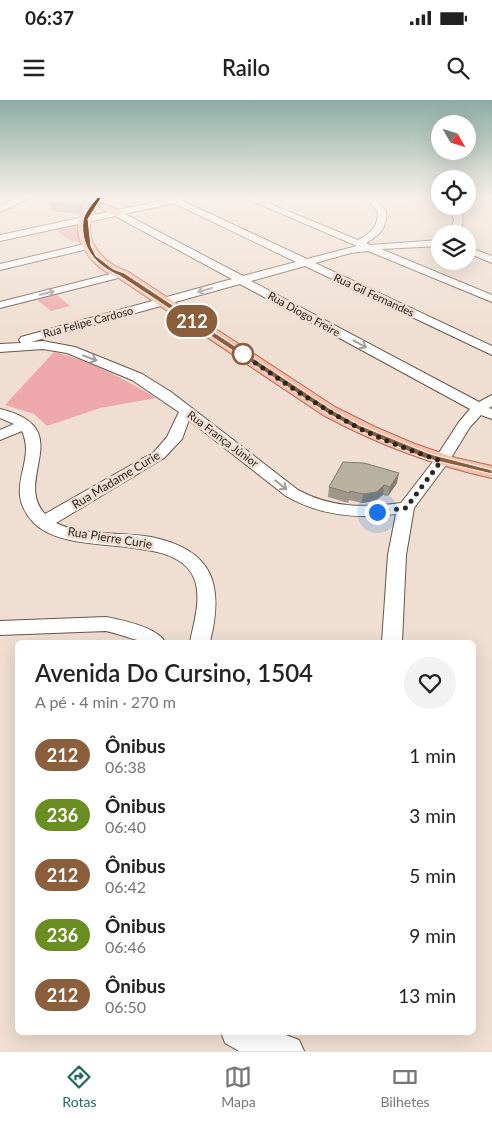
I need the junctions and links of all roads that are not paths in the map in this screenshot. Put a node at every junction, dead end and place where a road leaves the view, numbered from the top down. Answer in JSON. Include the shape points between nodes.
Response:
{"nodes":[{"id":1,"x":64,"y":242,"type":"edge"},
{"id":2,"x":89,"y":242,"type":"edge"},
{"id":3,"x":172,"y":242,"type":"edge"},
{"id":4,"x":266,"y":242,"type":"edge"},
{"id":5,"x":354,"y":242,"type":"edge"},
{"id":6,"x":366,"y":242,"type":"edge"},
{"id":7,"x":431,"y":243,"type":"edge"},
{"id":8,"x":476,"y":244,"type":"edge"},
{"id":9,"x":483,"y":244,"type":"dead end"},
{"id":10,"x":363,"y":246,"type":"junction"},
{"id":11,"x":74,"y":249,"type":"junction"},
{"id":12,"x":91,"y":252,"type":"junction"},
{"id":13,"x":476,"y":253,"type":"edge"},
{"id":14,"x":492,"y":260,"type":"edge"},
{"id":15,"x":305,"y":262,"type":"junction"},
{"id":16,"x":0,"y":267,"type":"edge"},
{"id":17,"x":122,"y":274,"type":"junction"},
{"id":18,"x":242,"y":280,"type":"junction"},
{"id":19,"x":492,"y":299,"type":"edge"},
{"id":20,"x":162,"y":302,"type":"junction"},
{"id":21,"x":0,"y":305,"type":"edge"},
{"id":22,"x":46,"y":339,"type":"junction"},
{"id":23,"x":0,"y":348,"type":"edge"},
{"id":24,"x":492,"y":351,"type":"edge"},
{"id":25,"x":492,"y":399,"type":"edge"},
{"id":26,"x":186,"y":412,"type":"junction"},
{"id":27,"x":485,"y":412,"type":"edge"},
{"id":28,"x":2,"y":416,"type":"edge"},
{"id":29,"x":25,"y":424,"type":"junction"},
{"id":30,"x":207,"y":427,"type":"junction"},
{"id":31,"x":179,"y":429,"type":"junction"},
{"id":32,"x":0,"y":436,"type":"edge"},
{"id":33,"x":441,"y":461,"type":"junction"},
{"id":34,"x":492,"y":472,"type":"edge"},
{"id":35,"x":406,"y":508,"type":"junction"},
{"id":36,"x":45,"y":522,"type":"junction"},
{"id":37,"x":0,"y":628,"type":"edge"},
{"id":38,"x":153,"y":640,"type":"edge"},
{"id":39,"x":200,"y":640,"type":"edge"},
{"id":40,"x":392,"y":640,"type":"edge"},
{"id":41,"x":241,"y":1035,"type":"edge"},
{"id":42,"x":288,"y":1051,"type":"edge"}],
"edges":[{"from":1,"to":11,"type":"street"},
{"from":2,"to":12,"type":"main road"},
{"from":3,"to":18,"type":"street","name":"Rua Diogo Freire"},
{"from":4,"to":15,"type":"street","name":"Rua Gil Fernandes"},
{"from":5,"to":10,"type":"street"},
{"from":6,"to":10,"type":"street"},
{"from":7,"to":10,"type":"street","name":"Rua Felipe Cardoso"},
{"from":8,"to":9,"type":"street"},
{"from":10,"to":15,"type":"street","name":"Rua Felipe Cardoso"},
{"from":10,"to":19,"type":"street"},
{"from":11,"to":12,"type":"street","via":[[85,257]]},
{"from":11,"to":16,"type":"street"},
{"from":12,"to":17,"type":"main road","via":[[111,270]]},
{"from":12,"to":17,"type":"main road","via":[[96,247],[101,253],[107,252]]},
{"from":13,"to":14,"type":"street"},
{"from":15,"to":18,"type":"street","name":"Rua Felipe Cardoso"},
{"from":15,"to":24,"type":"street","name":"Rua Gil Fernandes"},
{"from":17,"to":20,"type":"main road"},
{"from":21,"to":17,"type":"street","one_way":true},
{"from":18,"to":20,"type":"street","name":"Rua Felipe Cardoso","one_way":true},
{"from":18,"to":27,"type":"street","name":"Rua Diogo Freire","one_way":true},
{"from":20,"to":22,"type":"street","name":"Rua Felipe Cardoso"},
{"from":20,"to":33,"type":"main road","via":[[329,411],[395,444]]},
{"from":22,"to":23,"type":"street","name":"Rua França Júnior"},
{"from":22,"to":26,"type":"street","name":"Rua França Júnior","one_way":true,"via":[[137,376]]},
{"from":25,"to":27,"type":"street"},
{"from":26,"to":30,"type":"street","name":"Rua França Júnior"},
{"from":26,"to":31,"type":"street","name":"Rua Madame Curie"},
{"from":27,"to":33,"type":"street","via":[[464,425]]},
{"from":28,"to":29,"type":"street"},
{"from":29,"to":32,"type":"street"},
{"from":29,"to":36,"type":"street","name":"Rua Pierre Curie","via":[[34,437],[26,495],[31,508]]},
{"from":30,"to":31,"type":"street"},
{"from":30,"to":35,"type":"street","name":"Rua França Júnior","one_way":true,"via":[[292,493],[310,503],[347,513]]},
{"from":31,"to":36,"type":"street","name":"Rua Madame Curie","via":[[174,439],[153,459]]},
{"from":33,"to":34,"type":"main road"},
{"from":33,"to":35,"type":"street"},
{"from":35,"to":40,"type":"street","via":[[397,555]]},
{"from":36,"to":39,"type":"street","name":"Rua Pierre Curie","via":[[76,535],[156,545],[194,562],[207,593]]},
{"from":37,"to":38,"type":"street","via":[[106,624],[123,627]]},
{"from":41,"to":42,"type":"street","via":[[254,1042]]}]}
